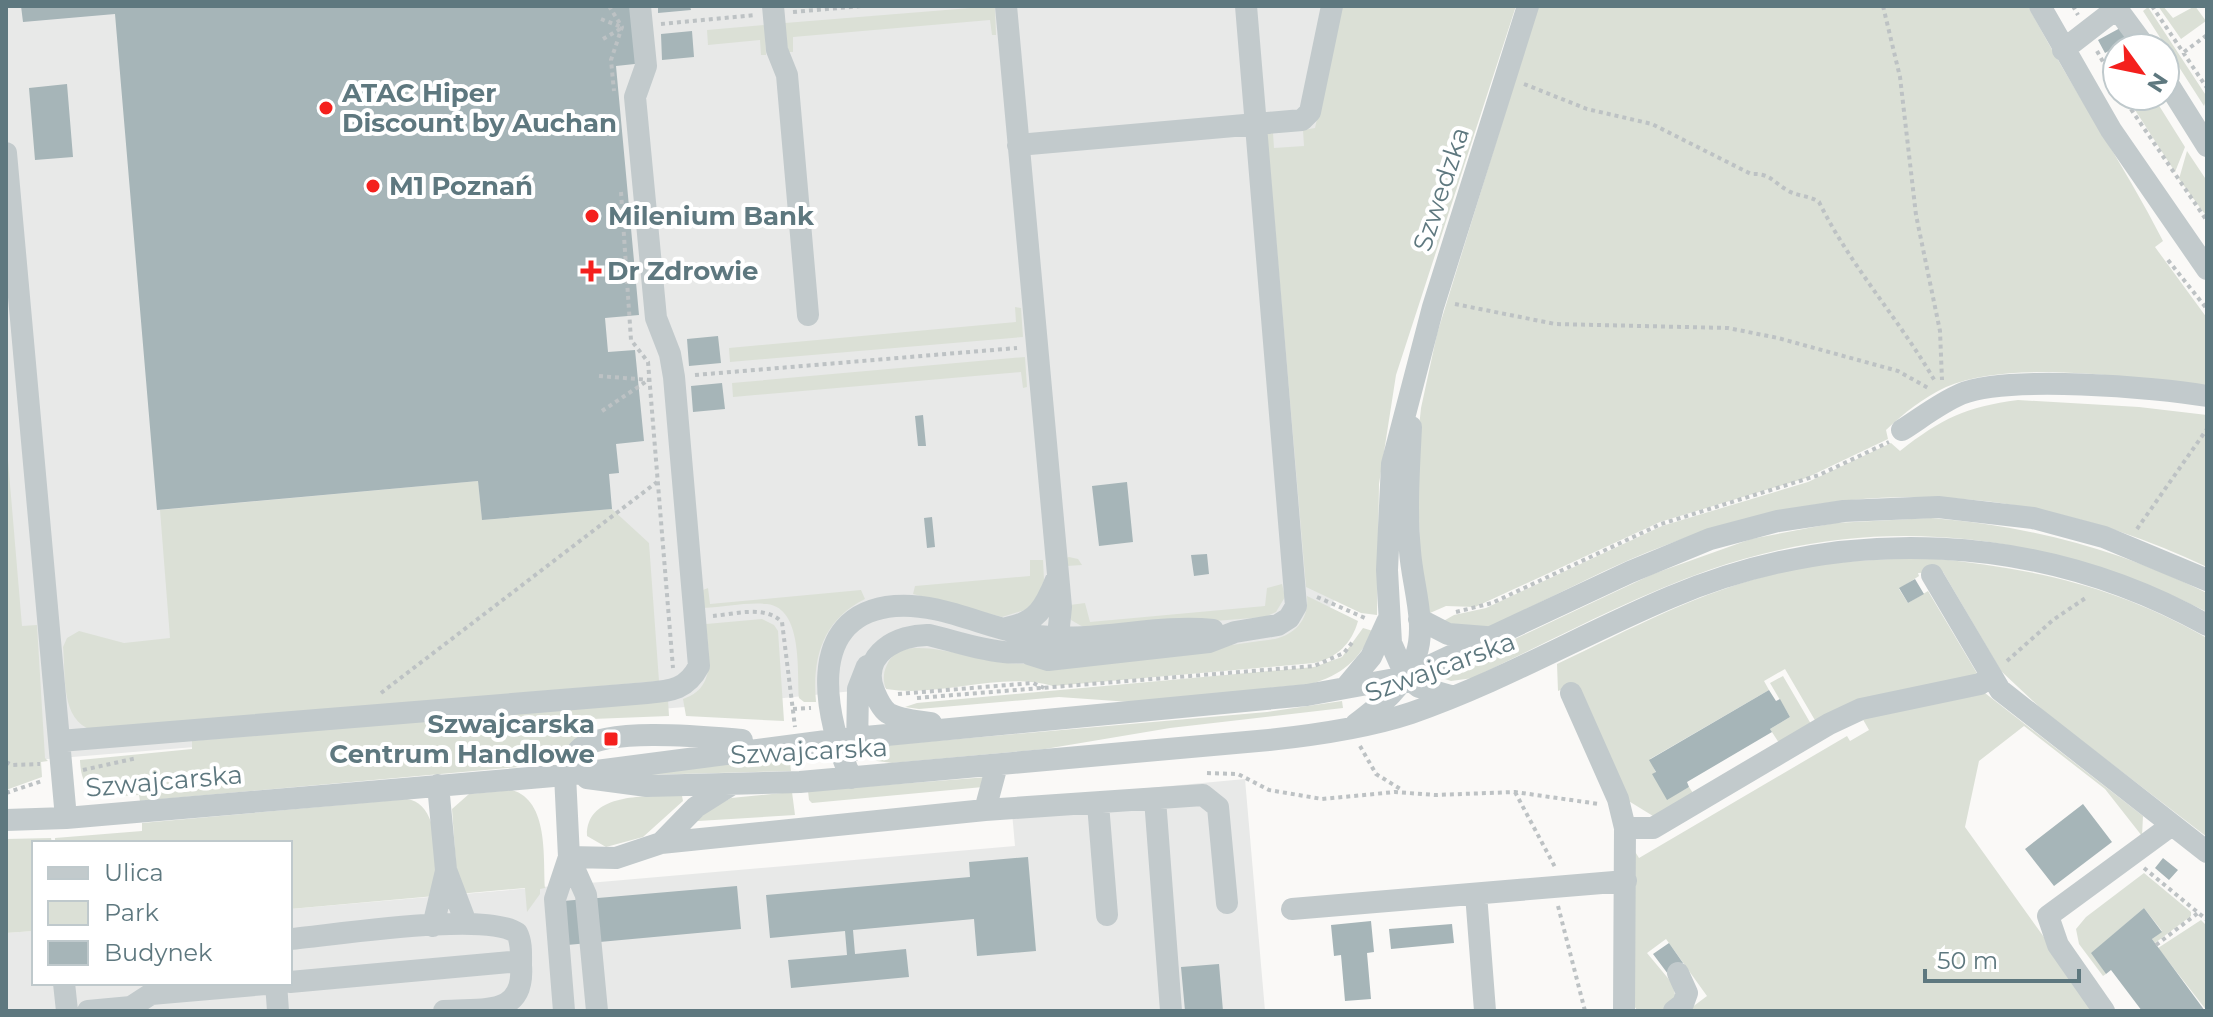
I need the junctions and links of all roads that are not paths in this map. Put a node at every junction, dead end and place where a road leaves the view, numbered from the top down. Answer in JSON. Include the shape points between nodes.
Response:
{"nodes":[{"id":1,"x":1006,"y":6,"type":"edge"},
{"id":2,"x":1246,"y":6,"type":"edge"},
{"id":3,"x":1332,"y":6,"type":"edge"},
{"id":4,"x":1528,"y":6,"type":"edge"},
{"id":5,"x":2040,"y":6,"type":"edge"},
{"id":6,"x":2116,"y":8,"type":"edge"},
{"id":7,"x":774,"y":10,"type":"edge"},
{"id":8,"x":635,"y":20,"type":"edge"},
{"id":9,"x":2134,"y":32,"type":"edge"},
{"id":10,"x":2063,"y":50,"type":"junction"},
{"id":11,"x":2181,"y":105,"type":"edge"},
{"id":12,"x":1256,"y":124,"type":"junction"},
{"id":13,"x":1018,"y":145,"type":"junction"},
{"id":14,"x":2207,"y":146,"type":"edge"},
{"id":15,"x":6,"y":153,"type":"edge"},
{"id":16,"x":2207,"y":269,"type":"edge"},
{"id":17,"x":808,"y":315,"type":"dead end"},
{"id":18,"x":1413,"y":390,"type":"junction"},
{"id":19,"x":2207,"y":396,"type":"edge"},
{"id":20,"x":1902,"y":430,"type":"road end"},
{"id":21,"x":1932,"y":575,"type":"dead end"},
{"id":22,"x":1056,"y":580,"type":"junction"},
{"id":23,"x":2207,"y":580,"type":"edge"},
{"id":24,"x":1419,"y":619,"type":"junction"},
{"id":25,"x":1382,"y":620,"type":"junction"},
{"id":26,"x":2207,"y":625,"type":"edge"},
{"id":27,"x":1005,"y":628,"type":"junction"},
{"id":28,"x":1235,"y":632,"type":"junction"},
{"id":29,"x":1058,"y":636,"type":"junction"},
{"id":30,"x":1495,"y":636,"type":"junction"},
{"id":31,"x":880,"y":652,"type":"junction"},
{"id":32,"x":1024,"y":653,"type":"junction"},
{"id":33,"x":1406,"y":677,"type":"junction"},
{"id":34,"x":1991,"y":677,"type":"junction"},
{"id":35,"x":1345,"y":688,"type":"junction"},
{"id":36,"x":1571,"y":693,"type":"dead end"},
{"id":37,"x":1451,"y":696,"type":"junction"},
{"id":38,"x":960,"y":728,"type":"junction"},
{"id":39,"x":1353,"y":733,"type":"junction"},
{"id":40,"x":859,"y":737,"type":"junction"},
{"id":41,"x":834,"y":740,"type":"junction"},
{"id":42,"x":60,"y":741,"type":"junction"},
{"id":43,"x":997,"y":765,"type":"junction"},
{"id":44,"x":565,"y":775,"type":"junction"},
{"id":45,"x":851,"y":778,"type":"junction"},
{"id":46,"x":732,"y":784,"type":"junction"},
{"id":47,"x":438,"y":785,"type":"junction"},
{"id":48,"x":1155,"y":799,"type":"junction"},
{"id":49,"x":1098,"y":804,"type":"junction"},
{"id":50,"x":985,"y":810,"type":"junction"},
{"id":51,"x":66,"y":818,"type":"junction"},
{"id":52,"x":1622,"y":818,"type":"junction"},
{"id":53,"x":6,"y":820,"type":"edge"},
{"id":54,"x":2172,"y":825,"type":"junction"},
{"id":55,"x":661,"y":843,"type":"junction"},
{"id":56,"x":2207,"y":852,"type":"edge"},
{"id":57,"x":569,"y":857,"type":"junction"},
{"id":58,"x":446,"y":870,"type":"junction"},
{"id":59,"x":1626,"y":881,"type":"junction"},
{"id":60,"x":1476,"y":894,"type":"junction"},
{"id":61,"x":1227,"y":903,"type":"dead end"},
{"id":62,"x":1292,"y":909,"type":"dead end"},
{"id":63,"x":1107,"y":915,"type":"dead end"},
{"id":64,"x":466,"y":923,"type":"junction"},
{"id":65,"x":433,"y":926,"type":"junction"},
{"id":66,"x":292,"y":939,"type":"edge"},
{"id":67,"x":521,"y":961,"type":"junction"},
{"id":68,"x":1678,"y":973,"type":"dead end"},
{"id":69,"x":292,"y":982,"type":"edge"},
{"id":70,"x":64,"y":985,"type":"edge"},
{"id":71,"x":253,"y":985,"type":"edge"},
{"id":72,"x":276,"y":985,"type":"edge"},
{"id":73,"x":67,"y":1011,"type":"edge"},
{"id":74,"x":88,"y":1011,"type":"edge"},
{"id":75,"x":278,"y":1011,"type":"edge"},
{"id":76,"x":444,"y":1011,"type":"edge"},
{"id":77,"x":564,"y":1011,"type":"edge"},
{"id":78,"x":597,"y":1011,"type":"edge"},
{"id":79,"x":1171,"y":1011,"type":"edge"},
{"id":80,"x":1485,"y":1011,"type":"edge"},
{"id":81,"x":1624,"y":1011,"type":"edge"},
{"id":82,"x":1674,"y":1011,"type":"edge"},
{"id":83,"x":2104,"y":1011,"type":"edge"}],
"edges":[{"from":1,"to":13,"type":"street"},
{"from":2,"to":12,"type":"street"},
{"from":3,"to":12,"type":"street","via":[[1310,112],[1302,120]]},
{"from":4,"to":18,"type":"street","name":"Szwedzka","via":[[1435,298]]},
{"from":5,"to":10,"type":"street"},
{"from":6,"to":9,"type":"street"},
{"from":6,"to":10,"type":"street"},
{"from":7,"to":17,"type":"street","via":[[777,50],[787,75]]},
{"from":8,"to":42,"type":"street","via":[[646,66],[635,97],[656,318],[674,377],[692,579],[699,666],[691,681],[675,690]]},
{"from":10,"to":16,"type":"street","via":[[2131,162]]},
{"from":11,"to":14,"type":"street"},
{"from":12,"to":13,"type":"street"},
{"from":12,"to":28,"type":"street","via":[[1296,606],[1283,623]]},
{"from":13,"to":22,"type":"street"},
{"from":15,"to":42,"type":"street"},
{"from":18,"to":24,"type":"street","name":"Szwedzka","via":[[1409,537]]},
{"from":18,"to":25,"type":"street","name":"Szwedzka","via":[[1392,464]]},
{"from":19,"to":20,"type":"street","via":[[2043,384],[1987,389],[1961,394]]},
{"from":21,"to":34,"type":"street"},
{"from":22,"to":27,"type":"street","via":[[1037,617]]},
{"from":22,"to":29,"type":"street","via":[[1061,607]]},
{"from":23,"to":30,"type":"street","name":"Szwajcarska","via":[[2147,552],[2058,523],[1954,508],[1867,508],[1778,521],[1710,539]]},
{"from":24,"to":30,"type":"street","via":[[1448,634]]},
{"from":24,"to":33,"type":"street","name":"Szwedzka","via":[[1417,652]]},
{"from":25,"to":33,"type":"street","name":"Szwedzka"},
{"from":25,"to":35,"type":"street","name":"Szwajcarska","via":[[1371,657]]},
{"from":26,"to":37,"type":"street","name":"Szwajcarska","via":[[2138,592],[2049,563],[1954,548],[1862,548],[1790,559],[1692,589]]},
{"from":27,"to":29,"type":"street"},
{"from":27,"to":41,"type":"street","via":[[896,606],[857,620],[837,641],[831,660],[827,689]]},
{"from":28,"to":29,"type":"street","via":[[1196,628]]},
{"from":28,"to":32,"type":"street","via":[[1209,642],[1089,656],[1048,660]]},
{"from":29,"to":32,"type":"street","via":[[1041,651]]},
{"from":30,"to":33,"type":"street","name":"Szwajcarska"},
{"from":31,"to":32,"type":"street","via":[[913,635]]},
{"from":31,"to":38,"type":"street","via":[[872,685],[888,713]]},
{"from":31,"to":40,"type":"street","via":[[869,661],[858,689]]},
{"from":33,"to":35,"type":"street","name":"Szwajcarska"},
{"from":33,"to":37,"type":"street","via":[[1419,687]]},
{"from":33,"to":39,"type":"street","name":"Szwedzka"},
{"from":34,"to":52,"type":"street","via":[[1980,684],[1861,709],[1653,828]]},
{"from":34,"to":54,"type":"street","via":[[2000,690]]},
{"from":35,"to":38,"type":"street","name":"Szwajcarska","via":[[1245,703]]},
{"from":36,"to":52,"type":"street"},
{"from":37,"to":39,"type":"street","name":"Szwajcarska"},
{"from":38,"to":40,"type":"street","name":"Szwajcarska"},
{"from":39,"to":43,"type":"street","name":"Szwajcarska"},
{"from":40,"to":41,"type":"street","name":"Szwajcarska"},
{"from":40,"to":45,"type":"street"},
{"from":41,"to":44,"type":"street","name":"Szwajcarska","via":[[795,733]]},
{"from":41,"to":45,"type":"street"},
{"from":42,"to":51,"type":"street"},
{"from":43,"to":45,"type":"street","name":"Szwajcarska"},
{"from":43,"to":50,"type":"street"},
{"from":44,"to":46,"type":"street","name":"Szwajcarska","via":[[647,786]]},
{"from":44,"to":47,"type":"street","name":"Szwajcarska"},
{"from":44,"to":57,"type":"street"},
{"from":45,"to":46,"type":"street","name":"Szwajcarska"},
{"from":46,"to":55,"type":"street","via":[[696,807]]},
{"from":47,"to":51,"type":"street","name":"Szwajcarska"},
{"from":47,"to":58,"type":"street"},
{"from":48,"to":49,"type":"street"},
{"from":48,"to":61,"type":"street","via":[[1203,795],[1218,807]]},
{"from":48,"to":79,"type":"street"},
{"from":49,"to":50,"type":"street"},
{"from":49,"to":63,"type":"street"},
{"from":50,"to":55,"type":"street"},
{"from":51,"to":53,"type":"street","name":"Szwajcarska"},
{"from":52,"to":59,"type":"street"},
{"from":54,"to":56,"type":"street"},
{"from":54,"to":83,"type":"street","via":[[2048,916],[2058,945]]},
{"from":55,"to":57,"type":"street","via":[[616,858]]},
{"from":57,"to":77,"type":"street","via":[[555,899]]},
{"from":57,"to":78,"type":"street","via":[[586,895]]},
{"from":58,"to":64,"type":"street"},
{"from":58,"to":65,"type":"street"},
{"from":59,"to":60,"type":"street"},
{"from":59,"to":81,"type":"street"},
{"from":60,"to":62,"type":"street"},
{"from":60,"to":80,"type":"street"},
{"from":64,"to":65,"type":"street"},
{"from":64,"to":67,"type":"street","via":[[511,929],[520,939]]},
{"from":65,"to":66,"type":"street"},
{"from":67,"to":69,"type":"street"},
{"from":67,"to":76,"type":"street","via":[[523,986],[510,1002]]},
{"from":68,"to":82,"type":"street","via":[[1687,993]]},
{"from":70,"to":73,"type":"street"},
{"from":71,"to":74,"type":"street","via":[[151,994],[131,1007]]},
{"from":72,"to":75,"type":"street"}]}
